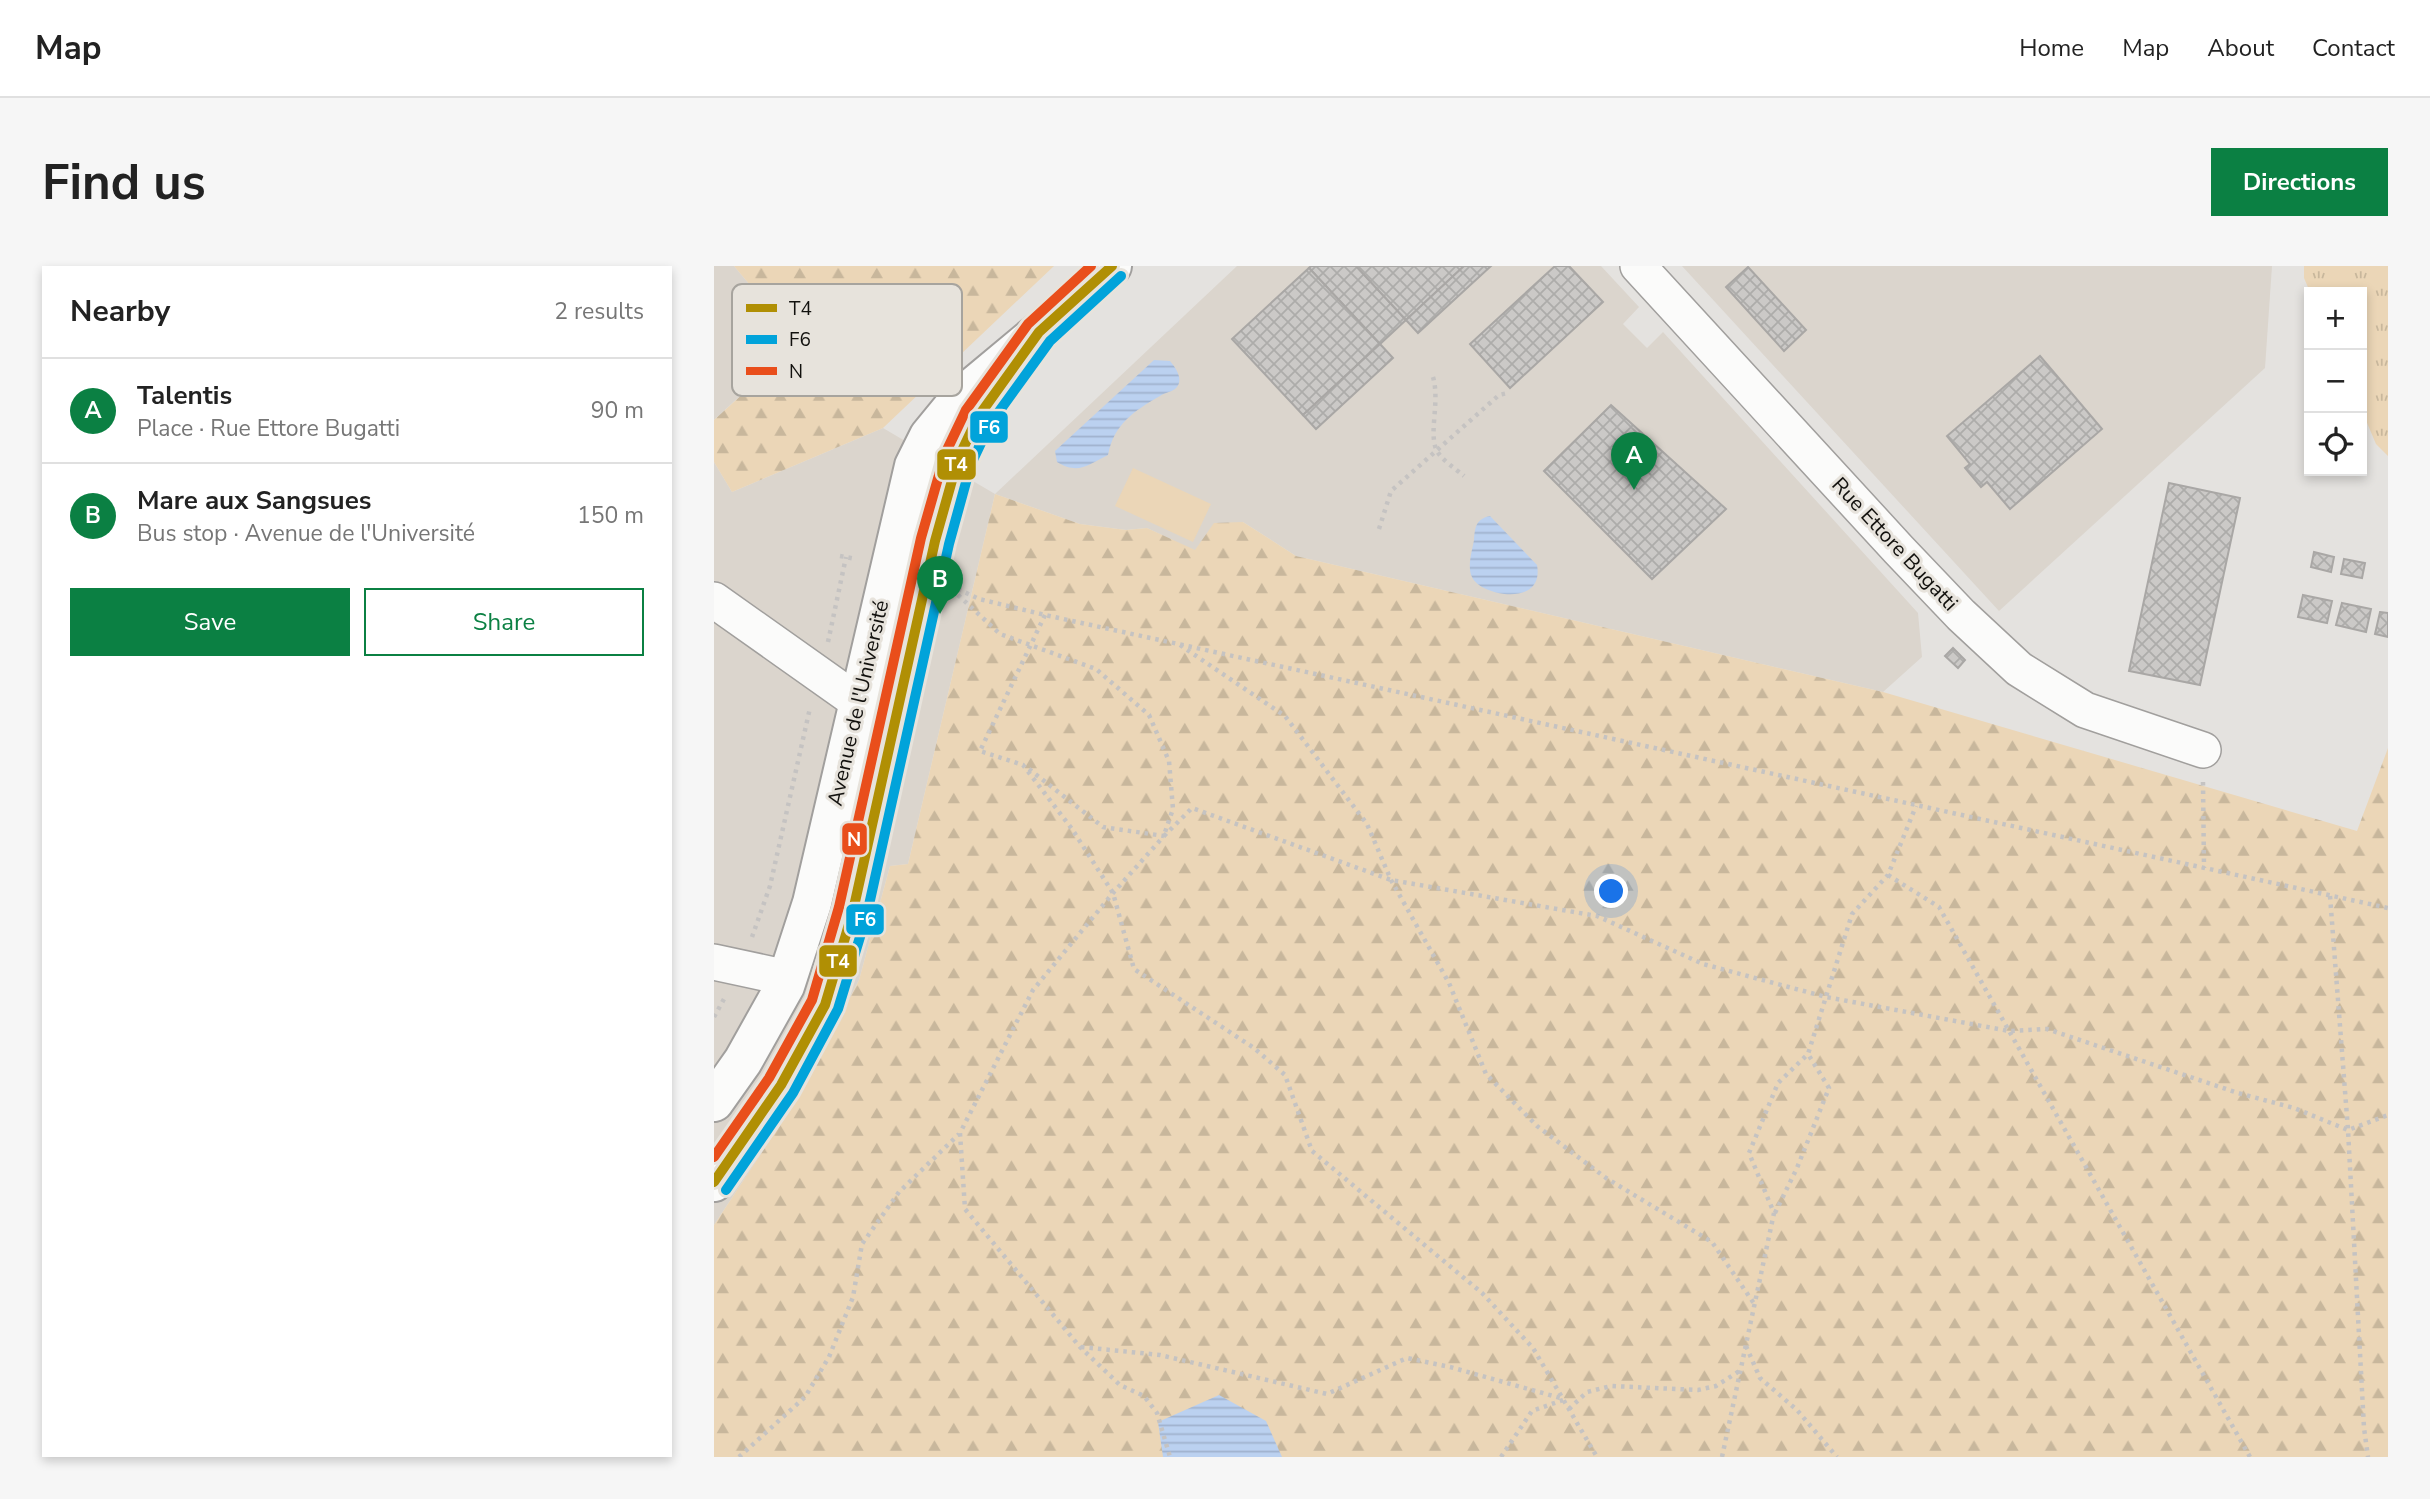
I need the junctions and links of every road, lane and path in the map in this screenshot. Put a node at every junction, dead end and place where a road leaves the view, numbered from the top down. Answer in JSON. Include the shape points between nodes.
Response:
{"nodes":[{"id":1,"x":1112,"y":266,"type":"edge"},
{"id":2,"x":1638,"y":266,"type":"edge"},
{"id":3,"x":1039,"y":332,"type":"junction"},
{"id":4,"x":1433,"y":377,"type":"dead end"},
{"id":5,"x":1508,"y":393,"type":"dead end"},
{"id":6,"x":1436,"y":451,"type":"junction"},
{"id":7,"x":1464,"y":476,"type":"dead end"},
{"id":8,"x":1379,"y":529,"type":"dead end"},
{"id":9,"x":846,"y":557,"type":"dead end"},
{"id":10,"x":934,"y":578,"type":"junction"},
{"id":11,"x":714,"y":600,"type":"edge"},
{"id":12,"x":1045,"y":615,"type":"junction"},
{"id":13,"x":1178,"y":644,"type":"junction"},
{"id":14,"x":1031,"y":645,"type":"junction"},
{"id":15,"x":826,"y":651,"type":"dead end"},
{"id":16,"x":858,"y":702,"type":"junction"},
{"id":17,"x":810,"y":707,"type":"dead end"},
{"id":18,"x":898,"y":715,"type":"junction"},
{"id":19,"x":2203,"y":750,"type":"joint"},
{"id":20,"x":1023,"y":765,"type":"junction"},
{"id":21,"x":1916,"y":806,"type":"junction"},
{"id":22,"x":1164,"y":836,"type":"junction"},
{"id":23,"x":2204,"y":868,"type":"junction"},
{"id":24,"x":1888,"y":875,"type":"junction"},
{"id":25,"x":1391,"y":880,"type":"junction"},
{"id":26,"x":1112,"y":893,"type":"junction"},
{"id":27,"x":2330,"y":896,"type":"junction"},
{"id":28,"x":2388,"y":908,"type":"edge"},
{"id":29,"x":727,"y":965,"type":"edge"},
{"id":30,"x":788,"y":978,"type":"junction"},
{"id":31,"x":1826,"y":997,"type":"junction"},
{"id":32,"x":714,"y":1017,"type":"edge"},
{"id":33,"x":2009,"y":1031,"type":"junction"},
{"id":34,"x":1808,"y":1054,"type":"junction"},
{"id":35,"x":714,"y":1102,"type":"edge"},
{"id":36,"x":2388,"y":1115,"type":"edge"},
{"id":37,"x":2348,"y":1130,"type":"junction"},
{"id":38,"x":960,"y":1133,"type":"junction"},
{"id":39,"x":714,"y":1182,"type":"edge"},
{"id":40,"x":1774,"y":1213,"type":"junction"},
{"id":41,"x":1755,"y":1305,"type":"junction"},
{"id":42,"x":1746,"y":1346,"type":"junction"},
{"id":43,"x":1080,"y":1347,"type":"junction"},
{"id":44,"x":1741,"y":1370,"type":"junction"},
{"id":45,"x":1563,"y":1399,"type":"junction"},
{"id":46,"x":1569,"y":1409,"type":"junction"},
{"id":47,"x":739,"y":1457,"type":"edge"},
{"id":48,"x":1170,"y":1457,"type":"edge"},
{"id":49,"x":1501,"y":1457,"type":"edge"},
{"id":50,"x":1597,"y":1457,"type":"edge"},
{"id":51,"x":1722,"y":1457,"type":"edge"},
{"id":52,"x":1837,"y":1457,"type":"edge"},
{"id":53,"x":2250,"y":1457,"type":"edge"},
{"id":54,"x":2368,"y":1457,"type":"edge"}],
"edges":[{"from":1,"to":3,"type":"street","name":"Avenue de l'Université"},
{"from":2,"to":19,"type":"street","name":"Rue Ettore Bugatti","via":[[1899,550],[2019,669],[2085,710]]},
{"from":3,"to":10,"type":"street","name":"Avenue de l'Université","via":[[978,417],[958,458],[935,541]]},
{"from":3,"to":16,"type":"street","name":"Avenue de l'Université","via":[[961,397],[929,436],[914,466]]},
{"from":4,"to":6,"type":"path"},
{"from":5,"to":6,"type":"path","via":[[1499,395]]},
{"from":6,"to":7,"type":"path"},
{"from":6,"to":8,"type":"path","via":[[1391,491]]},
{"from":9,"to":15,"type":"path"},
{"from":10,"to":12,"type":"path","via":[[979,599]]},
{"from":10,"to":14,"type":"path","via":[[1000,634]]},
{"from":10,"to":18,"type":"street","name":"Avenue de l'Université"},
{"from":11,"to":16,"type":"street"},
{"from":12,"to":13,"type":"path"},
{"from":12,"to":14,"type":"path"},
{"from":13,"to":21,"type":"path"},
{"from":13,"to":25,"type":"path","via":[[1285,716],[1367,824]]},
{"from":14,"to":20,"type":"path","via":[[980,751]]},
{"from":14,"to":22,"type":"path","via":[[1097,669],[1149,715],[1169,761],[1173,809]]},
{"from":16,"to":18,"type":"street"},
{"from":16,"to":30,"type":"street","name":"Avenue de l'Université","via":[[812,903]]},
{"from":17,"to":29,"type":"path","via":[[770,886]]},
{"from":18,"to":39,"type":"street","name":"Avenue de l'Université","via":[[853,911],[825,1005],[781,1085]]},
{"from":19,"to":23,"type":"path"},
{"from":20,"to":22,"type":"path","via":[[1104,827]]},
{"from":20,"to":26,"type":"path","via":[[1072,829]]},
{"from":21,"to":23,"type":"path"},
{"from":21,"to":24,"type":"path"},
{"from":22,"to":25,"type":"path","via":[[1192,808]]},
{"from":22,"to":26,"type":"path"},
{"from":23,"to":27,"type":"path"},
{"from":24,"to":31,"type":"path","via":[[1852,914]]},
{"from":24,"to":33,"type":"path","via":[[1939,907]]},
{"from":25,"to":31,"type":"path","via":[[1597,916],[1703,964]]},
{"from":25,"to":41,"type":"path","via":[[1449,984],[1486,1074],[1537,1126],[1576,1156],[1712,1242]]},
{"from":26,"to":38,"type":"path","via":[[1033,990]]},
{"from":26,"to":45,"type":"path","via":[[1134,969],[1254,1048],[1285,1076],[1312,1151],[1482,1293],[1533,1348]]},
{"from":27,"to":28,"type":"path"},
{"from":27,"to":37,"type":"path"},
{"from":29,"to":30,"type":"street"},
{"from":29,"to":32,"type":"path"},
{"from":30,"to":35,"type":"street","name":"Avenue de l'Université","via":[[743,1061]]},
{"from":31,"to":33,"type":"path"},
{"from":31,"to":34,"type":"path"},
{"from":33,"to":37,"type":"path","via":[[2047,1029],[2294,1108]]},
{"from":33,"to":53,"type":"path"},
{"from":34,"to":40,"type":"path","via":[[1829,1088]]},
{"from":34,"to":40,"type":"path","via":[[1779,1083],[1749,1153]]},
{"from":36,"to":37,"type":"path"},
{"from":37,"to":54,"type":"path"},
{"from":38,"to":43,"type":"path","via":[[965,1209]]},
{"from":38,"to":47,"type":"path","via":[[899,1192],[862,1244],[853,1297],[829,1357],[805,1397]]},
{"from":40,"to":41,"type":"path"},
{"from":41,"to":42,"type":"path"},
{"from":42,"to":44,"type":"path"},
{"from":42,"to":52,"type":"path","via":[[1760,1378],[1797,1410]]},
{"from":43,"to":45,"type":"path","via":[[1160,1355],[1327,1394],[1408,1358]]},
{"from":43,"to":48,"type":"path","via":[[1120,1385],[1144,1396],[1157,1413]]},
{"from":44,"to":46,"type":"path","via":[[1716,1386],[1698,1390],[1611,1386],[1587,1392]]},
{"from":44,"to":51,"type":"path"},
{"from":45,"to":46,"type":"path"},
{"from":45,"to":49,"type":"path","via":[[1532,1411]]},
{"from":46,"to":50,"type":"path"}]}
